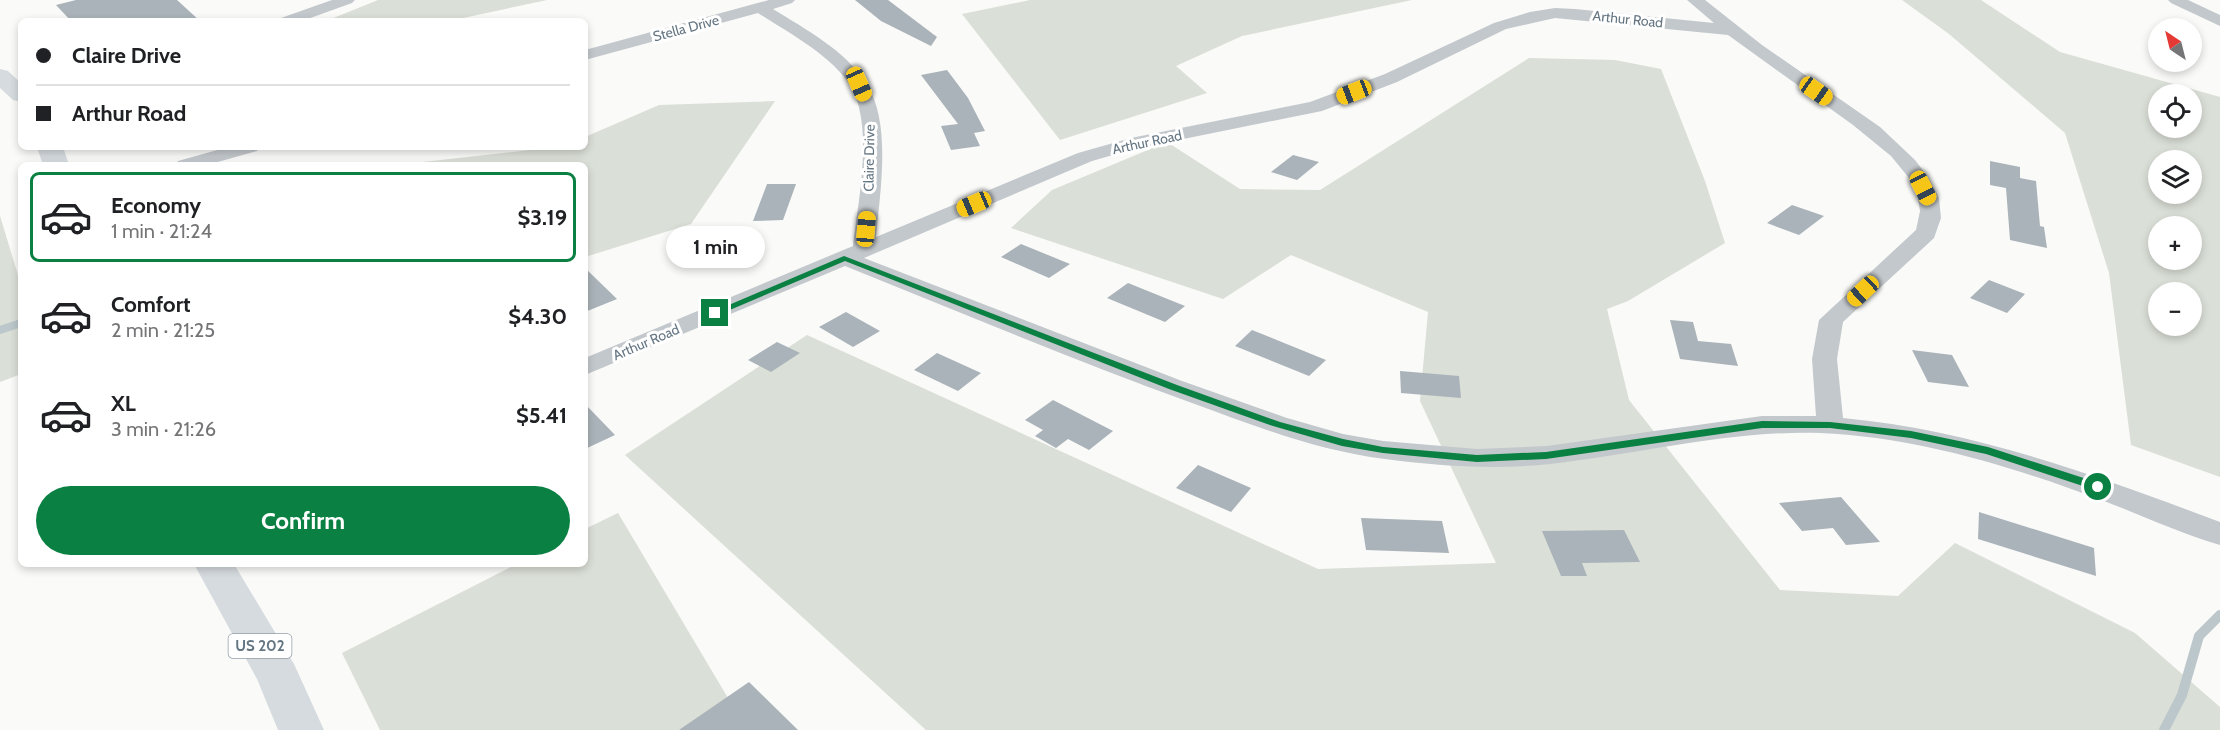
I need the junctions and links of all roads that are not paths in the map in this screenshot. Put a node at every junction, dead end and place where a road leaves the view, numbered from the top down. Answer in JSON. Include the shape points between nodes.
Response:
{"nodes":[{"id":1,"x":347,"y":0,"type":"edge"},
{"id":2,"x":787,"y":0,"type":"edge"},
{"id":3,"x":1695,"y":0,"type":"edge"},
{"id":4,"x":2176,"y":0,"type":"edge"},
{"id":5,"x":761,"y":8,"type":"junction"},
{"id":6,"x":296,"y":18,"type":"edge"},
{"id":7,"x":2220,"y":21,"type":"edge"},
{"id":8,"x":1730,"y":30,"type":"junction"},
{"id":9,"x":588,"y":54,"type":"edge"},
{"id":10,"x":239,"y":150,"type":"edge"},
{"id":11,"x":196,"y":162,"type":"edge"},
{"id":12,"x":854,"y":254,"type":"junction"},
{"id":13,"x":588,"y":366,"type":"edge"},
{"id":14,"x":1830,"y":425,"type":"junction"},
{"id":15,"x":2220,"y":534,"type":"edge"},
{"id":16,"x":216,"y":567,"type":"edge"},
{"id":17,"x":301,"y":730,"type":"edge"}],
"edges":[{"from":1,"to":6,"type":"street"},
{"from":2,"to":5,"type":"street","name":"Stella Drive"},
{"from":3,"to":8,"type":"street"},
{"from":4,"to":7,"type":"street"},
{"from":5,"to":9,"type":"street","name":"Stella Drive"},
{"from":5,"to":12,"type":"street","name":"Claire Drive","via":[[834,60],[859,84],[869,108],[871,166]]},
{"from":8,"to":12,"type":"street","name":"Arthur Road","via":[[1575,14],[1530,17],[1500,26],[1390,78],[1315,107],[1085,157]]},
{"from":8,"to":14,"type":"street","via":[[1890,145],[1917,177],[1930,200],[1932,219],[1926,233],[1831,320],[1824,364]]},
{"from":10,"to":11,"type":"street"},
{"from":12,"to":13,"type":"street","name":"Arthur Road"},
{"from":12,"to":14,"type":"street","via":[[1173,387],[1342,443],[1477,458],[1546,455],[1762,425]]},
{"from":14,"to":15,"type":"street","via":[[1898,433],[1988,451],[2078,479]]},
{"from":16,"to":17,"type":"highway","number":"US 202","via":[[278,676]]}]}
